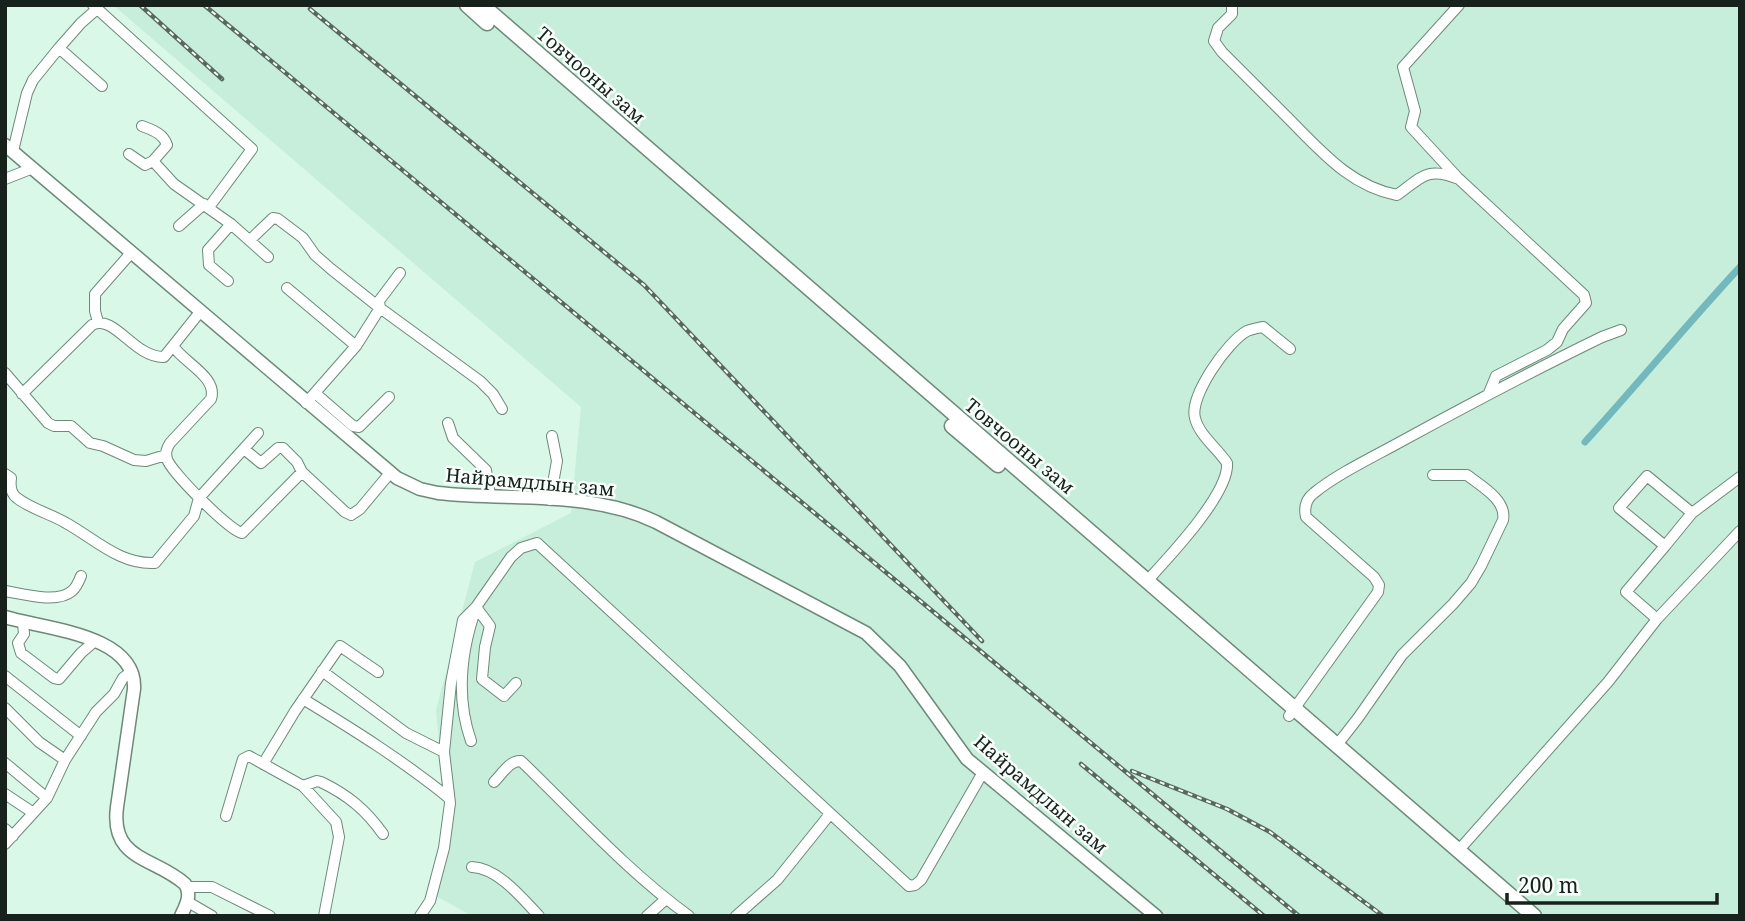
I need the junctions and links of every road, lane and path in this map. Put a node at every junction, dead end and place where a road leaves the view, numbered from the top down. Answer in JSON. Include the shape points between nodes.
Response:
{"nodes":[{"id":1,"x":467,"y":5,"type":"edge"},
{"id":2,"x":482,"y":5,"type":"edge"},
{"id":3,"x":1232,"y":5,"type":"edge"},
{"id":4,"x":1459,"y":5,"type":"edge"},
{"id":5,"x":95,"y":7,"type":"edge"},
{"id":6,"x":60,"y":48,"type":"junction"},
{"id":7,"x":102,"y":86,"type":"dead end"},
{"id":8,"x":142,"y":126,"type":"dead end"},
{"id":9,"x":9,"y":148,"type":"edge"},
{"id":10,"x":130,"y":154,"type":"dead end"},
{"id":11,"x":153,"y":161,"type":"junction"},
{"id":12,"x":33,"y":169,"type":"junction"},
{"id":13,"x":5,"y":178,"type":"edge"},
{"id":14,"x":1459,"y":179,"type":"junction"},
{"id":15,"x":207,"y":206,"type":"junction"},
{"id":16,"x":231,"y":224,"type":"junction"},
{"id":17,"x":179,"y":226,"type":"dead end"},
{"id":18,"x":250,"y":240,"type":"junction"},
{"id":19,"x":131,"y":253,"type":"junction"},
{"id":20,"x":268,"y":257,"type":"dead end"},
{"id":21,"x":400,"y":273,"type":"dead end"},
{"id":22,"x":228,"y":281,"type":"dead end"},
{"id":23,"x":287,"y":288,"type":"dead end"},
{"id":24,"x":380,"y":309,"type":"junction"},
{"id":25,"x":200,"y":312,"type":"junction"},
{"id":26,"x":98,"y":322,"type":"junction"},
{"id":27,"x":1621,"y":330,"type":"dead end"},
{"id":28,"x":173,"y":346,"type":"junction"},
{"id":29,"x":356,"y":346,"type":"junction"},
{"id":30,"x":1290,"y":348,"type":"dead end"},
{"id":31,"x":5,"y":373,"type":"edge"},
{"id":32,"x":1489,"y":393,"type":"junction"},
{"id":33,"x":22,"y":394,"type":"junction"},
{"id":34,"x":389,"y":397,"type":"dead end"},
{"id":35,"x":311,"y":398,"type":"junction"},
{"id":36,"x":502,"y":409,"type":"dead end"},
{"id":37,"x":448,"y":423,"type":"dead end"},
{"id":38,"x":258,"y":433,"type":"dead end"},
{"id":39,"x":552,"y":436,"type":"dead end"},
{"id":40,"x":244,"y":449,"type":"junction"},
{"id":41,"x":166,"y":454,"type":"junction"},
{"id":42,"x":302,"y":472,"type":"junction"},
{"id":43,"x":390,"y":473,"type":"junction"},
{"id":44,"x":5,"y":474,"type":"edge"},
{"id":45,"x":1433,"y":475,"type":"dead end"},
{"id":46,"x":1740,"y":477,"type":"edge"},
{"id":47,"x":490,"y":496,"type":"junction"},
{"id":48,"x":199,"y":498,"type":"junction"},
{"id":49,"x":550,"y":499,"type":"junction"},
{"id":50,"x":1692,"y":513,"type":"junction"},
{"id":51,"x":1740,"y":531,"type":"edge"},
{"id":52,"x":1665,"y":546,"type":"junction"},
{"id":53,"x":81,"y":576,"type":"dead end"},
{"id":54,"x":1147,"y":581,"type":"junction"},
{"id":55,"x":5,"y":591,"type":"edge"},
{"id":56,"x":476,"y":607,"type":"junction"},
{"id":57,"x":5,"y":618,"type":"edge"},
{"id":58,"x":1657,"y":619,"type":"junction"},
{"id":59,"x":23,"y":623,"type":"junction"},
{"id":60,"x":95,"y":641,"type":"junction"},
{"id":61,"x":132,"y":671,"type":"junction"},
{"id":62,"x":322,"y":671,"type":"junction"},
{"id":63,"x":378,"y":672,"type":"dead end"},
{"id":64,"x":5,"y":676,"type":"edge"},
{"id":65,"x":516,"y":683,"type":"dead end"},
{"id":66,"x":303,"y":699,"type":"junction"},
{"id":67,"x":5,"y":708,"type":"edge"},
{"id":68,"x":1291,"y":712,"type":"junction"},
{"id":69,"x":81,"y":736,"type":"junction"},
{"id":70,"x":471,"y":741,"type":"dead end"},
{"id":71,"x":1337,"y":745,"type":"junction"},
{"id":72,"x":444,"y":752,"type":"junction"},
{"id":73,"x":65,"y":760,"type":"junction"},
{"id":74,"x":5,"y":763,"type":"edge"},
{"id":75,"x":263,"y":764,"type":"junction"},
{"id":76,"x":982,"y":774,"type":"junction"},
{"id":77,"x":494,"y":782,"type":"dead end"},
{"id":78,"x":303,"y":786,"type":"junction"},
{"id":79,"x":5,"y":794,"type":"edge"},
{"id":80,"x":47,"y":797,"type":"junction"},
{"id":81,"x":449,"y":798,"type":"junction"},
{"id":82,"x":32,"y":812,"type":"junction"},
{"id":83,"x":830,"y":814,"type":"junction"},
{"id":84,"x":226,"y":817,"type":"dead end"},
{"id":85,"x":9,"y":833,"type":"edge"},
{"id":86,"x":383,"y":834,"type":"dead end"},
{"id":87,"x":5,"y":844,"type":"edge"},
{"id":88,"x":1458,"y":851,"type":"junction"},
{"id":89,"x":472,"y":867,"type":"dead end"},
{"id":90,"x":187,"y":887,"type":"junction"},
{"id":91,"x":666,"y":899,"type":"junction"},
{"id":92,"x":188,"y":902,"type":"junction"},
{"id":93,"x":181,"y":916,"type":"edge"},
{"id":94,"x":212,"y":916,"type":"edge"},
{"id":95,"x":270,"y":916,"type":"edge"},
{"id":96,"x":324,"y":916,"type":"edge"},
{"id":97,"x":420,"y":916,"type":"edge"},
{"id":98,"x":539,"y":916,"type":"edge"},
{"id":99,"x":647,"y":916,"type":"edge"},
{"id":100,"x":689,"y":916,"type":"edge"},
{"id":101,"x":736,"y":916,"type":"edge"},
{"id":102,"x":1156,"y":916,"type":"edge"},
{"id":103,"x":1519,"y":916,"type":"edge"},
{"id":104,"x":1534,"y":916,"type":"edge"}],
"edges":[{"from":1,"to":68,"type":"highway","name":"Товчооны зам"},
{"from":2,"to":54,"type":"highway","name":"Товчооны зам"},
{"from":3,"to":14,"type":"street","via":[[1232,13],[1217,29],[1214,41],[1337,167],[1379,192],[1397,195],[1426,174],[1443,172]]},
{"from":4,"to":14,"type":"street","via":[[1403,67],[1415,111],[1411,127]]},
{"from":5,"to":6,"type":"street"},
{"from":5,"to":15,"type":"street","via":[[252,149]]},
{"from":6,"to":7,"type":"street"},
{"from":6,"to":9,"type":"street","via":[[33,79]]},
{"from":8,"to":11,"type":"street","via":[[159,134],[167,145]]},
{"from":9,"to":12,"type":"main road","name":"Найрамдлын зам"},
{"from":10,"to":11,"type":"street","via":[[145,166]]},
{"from":11,"to":15,"type":"street","via":[[174,184]]},
{"from":12,"to":13,"type":"street"},
{"from":12,"to":19,"type":"main road","name":"Найрамдлын зам"},
{"from":14,"to":32,"type":"street","via":[[1584,295],[1586,303],[1557,342],[1496,376]]},
{"from":15,"to":16,"type":"street"},
{"from":15,"to":17,"type":"street"},
{"from":16,"to":18,"type":"street"},
{"from":16,"to":22,"type":"street","via":[[208,250],[209,265]]},
{"from":18,"to":20,"type":"street"},
{"from":18,"to":24,"type":"street","via":[[269,220],[278,219]]},
{"from":19,"to":25,"type":"main road","name":"Найрамдлын зам"},
{"from":19,"to":26,"type":"street","via":[[95,294]]},
{"from":21,"to":24,"type":"street","via":[[379,302]]},
{"from":23,"to":29,"type":"street"},
{"from":24,"to":29,"type":"street"},
{"from":24,"to":36,"type":"street","via":[[480,381]]},
{"from":25,"to":28,"type":"street"},
{"from":25,"to":35,"type":"main road","name":"Найрамдлын зам"},
{"from":26,"to":28,"type":"street","via":[[105,322],[147,355],[164,357]]},
{"from":26,"to":33,"type":"street"},
{"from":27,"to":32,"type":"street"},
{"from":28,"to":41,"type":"street","via":[[213,390],[211,399],[170,443]]},
{"from":29,"to":35,"type":"street"},
{"from":30,"to":54,"type":"street","via":[[1263,327],[1245,332],[1216,363],[1199,391],[1195,422],[1227,463],[1226,478],[1186,536]]},
{"from":31,"to":33,"type":"street"},
{"from":32,"to":68,"type":"street","via":[[1323,487],[1308,500],[1306,517],[1379,585]]},
{"from":33,"to":41,"type":"street","via":[[48,423],[71,426],[90,443],[140,461]]},
{"from":34,"to":35,"type":"street","via":[[359,427]]},
{"from":35,"to":43,"type":"main road","name":"Найрамдлын зам"},
{"from":37,"to":47,"type":"street","via":[[453,438],[486,470]]},
{"from":38,"to":40,"type":"street"},
{"from":39,"to":49,"type":"street","via":[[557,461]]},
{"from":40,"to":42,"type":"street","via":[[261,463],[282,448]]},
{"from":40,"to":48,"type":"street"},
{"from":41,"to":48,"type":"street"},
{"from":42,"to":43,"type":"street","via":[[351,515]]},
{"from":42,"to":48,"type":"street","via":[[242,533]]},
{"from":43,"to":47,"type":"main road","name":"Найрамдлын зам","via":[[429,492]]},
{"from":44,"to":48,"type":"street","via":[[11,478],[15,497],[138,563],[155,563],[161,558],[194,516]]},
{"from":45,"to":71,"type":"street","via":[[1467,475],[1500,503],[1503,520],[1471,583],[1402,655]]},
{"from":46,"to":50,"type":"street"},
{"from":47,"to":49,"type":"main road","name":"Найрамдлын зам"},
{"from":49,"to":76,"type":"main road","name":"Найрамдлын зам","via":[[605,504],[646,517],[866,633],[900,666],[950,738]]},
{"from":50,"to":52,"type":"street"},
{"from":50,"to":52,"type":"street","via":[[1647,476],[1619,508]]},
{"from":51,"to":58,"type":"street"},
{"from":52,"to":58,"type":"street","via":[[1626,592]]},
{"from":53,"to":55,"type":"street","via":[[74,590],[63,596]]},
{"from":54,"to":68,"type":"highway","name":"Товчооны зам"},
{"from":56,"to":65,"type":"street","via":[[490,626],[482,679],[504,696]]},
{"from":56,"to":70,"type":"street","via":[[461,691]]},
{"from":56,"to":72,"type":"street","via":[[461,626]]},
{"from":56,"to":83,"type":"street","via":[[511,557],[537,543]]},
{"from":57,"to":59,"type":"main road"},
{"from":58,"to":88,"type":"street","via":[[1608,682]]},
{"from":59,"to":60,"type":"main road"},
{"from":59,"to":60,"type":"street","via":[[24,634],[18,643],[21,653],[54,678],[59,679]]},
{"from":60,"to":61,"type":"main road","via":[[116,651]]},
{"from":61,"to":69,"type":"street"},
{"from":61,"to":90,"type":"main road","via":[[135,684],[117,830],[133,853]]},
{"from":62,"to":63,"type":"street","via":[[340,646]]},
{"from":62,"to":66,"type":"street"},
{"from":62,"to":72,"type":"street","via":[[407,733]]},
{"from":64,"to":69,"type":"street"},
{"from":66,"to":75,"type":"street"},
{"from":66,"to":81,"type":"street","via":[[408,765]]},
{"from":67,"to":73,"type":"street"},
{"from":68,"to":71,"type":"highway","name":"Товчооны зам"},
{"from":68,"to":103,"type":"highway","name":"Товчооны зам"},
{"from":69,"to":73,"type":"street"},
{"from":71,"to":88,"type":"highway","name":"Товчооны зам"},
{"from":72,"to":81,"type":"street"},
{"from":73,"to":80,"type":"street"},
{"from":74,"to":80,"type":"street"},
{"from":75,"to":78,"type":"street"},
{"from":75,"to":84,"type":"street","via":[[249,756],[243,759]]},
{"from":76,"to":83,"type":"street","via":[[915,886],[905,884]]},
{"from":76,"to":102,"type":"main road","name":"Найрамдлын зам"},
{"from":77,"to":91,"type":"street","via":[[515,761],[522,761]]},
{"from":78,"to":86,"type":"street","via":[[321,782],[353,799]]},
{"from":78,"to":96,"type":"street","via":[[336,822],[339,837]]},
{"from":79,"to":82,"type":"street"},
{"from":80,"to":82,"type":"street"},
{"from":81,"to":97,"type":"street","via":[[444,848],[430,901]]},
{"from":82,"to":85,"type":"street"},
{"from":83,"to":101,"type":"street","via":[[777,880]]},
{"from":85,"to":87,"type":"street"},
{"from":88,"to":104,"type":"highway","name":"Товчооны зам"},
{"from":89,"to":98,"type":"street","via":[[509,884]]},
{"from":90,"to":92,"type":"main road"},
{"from":90,"to":95,"type":"street","via":[[212,887]]},
{"from":91,"to":99,"type":"street"},
{"from":91,"to":100,"type":"street"},
{"from":92,"to":93,"type":"main road"},
{"from":92,"to":94,"type":"street"}]}
